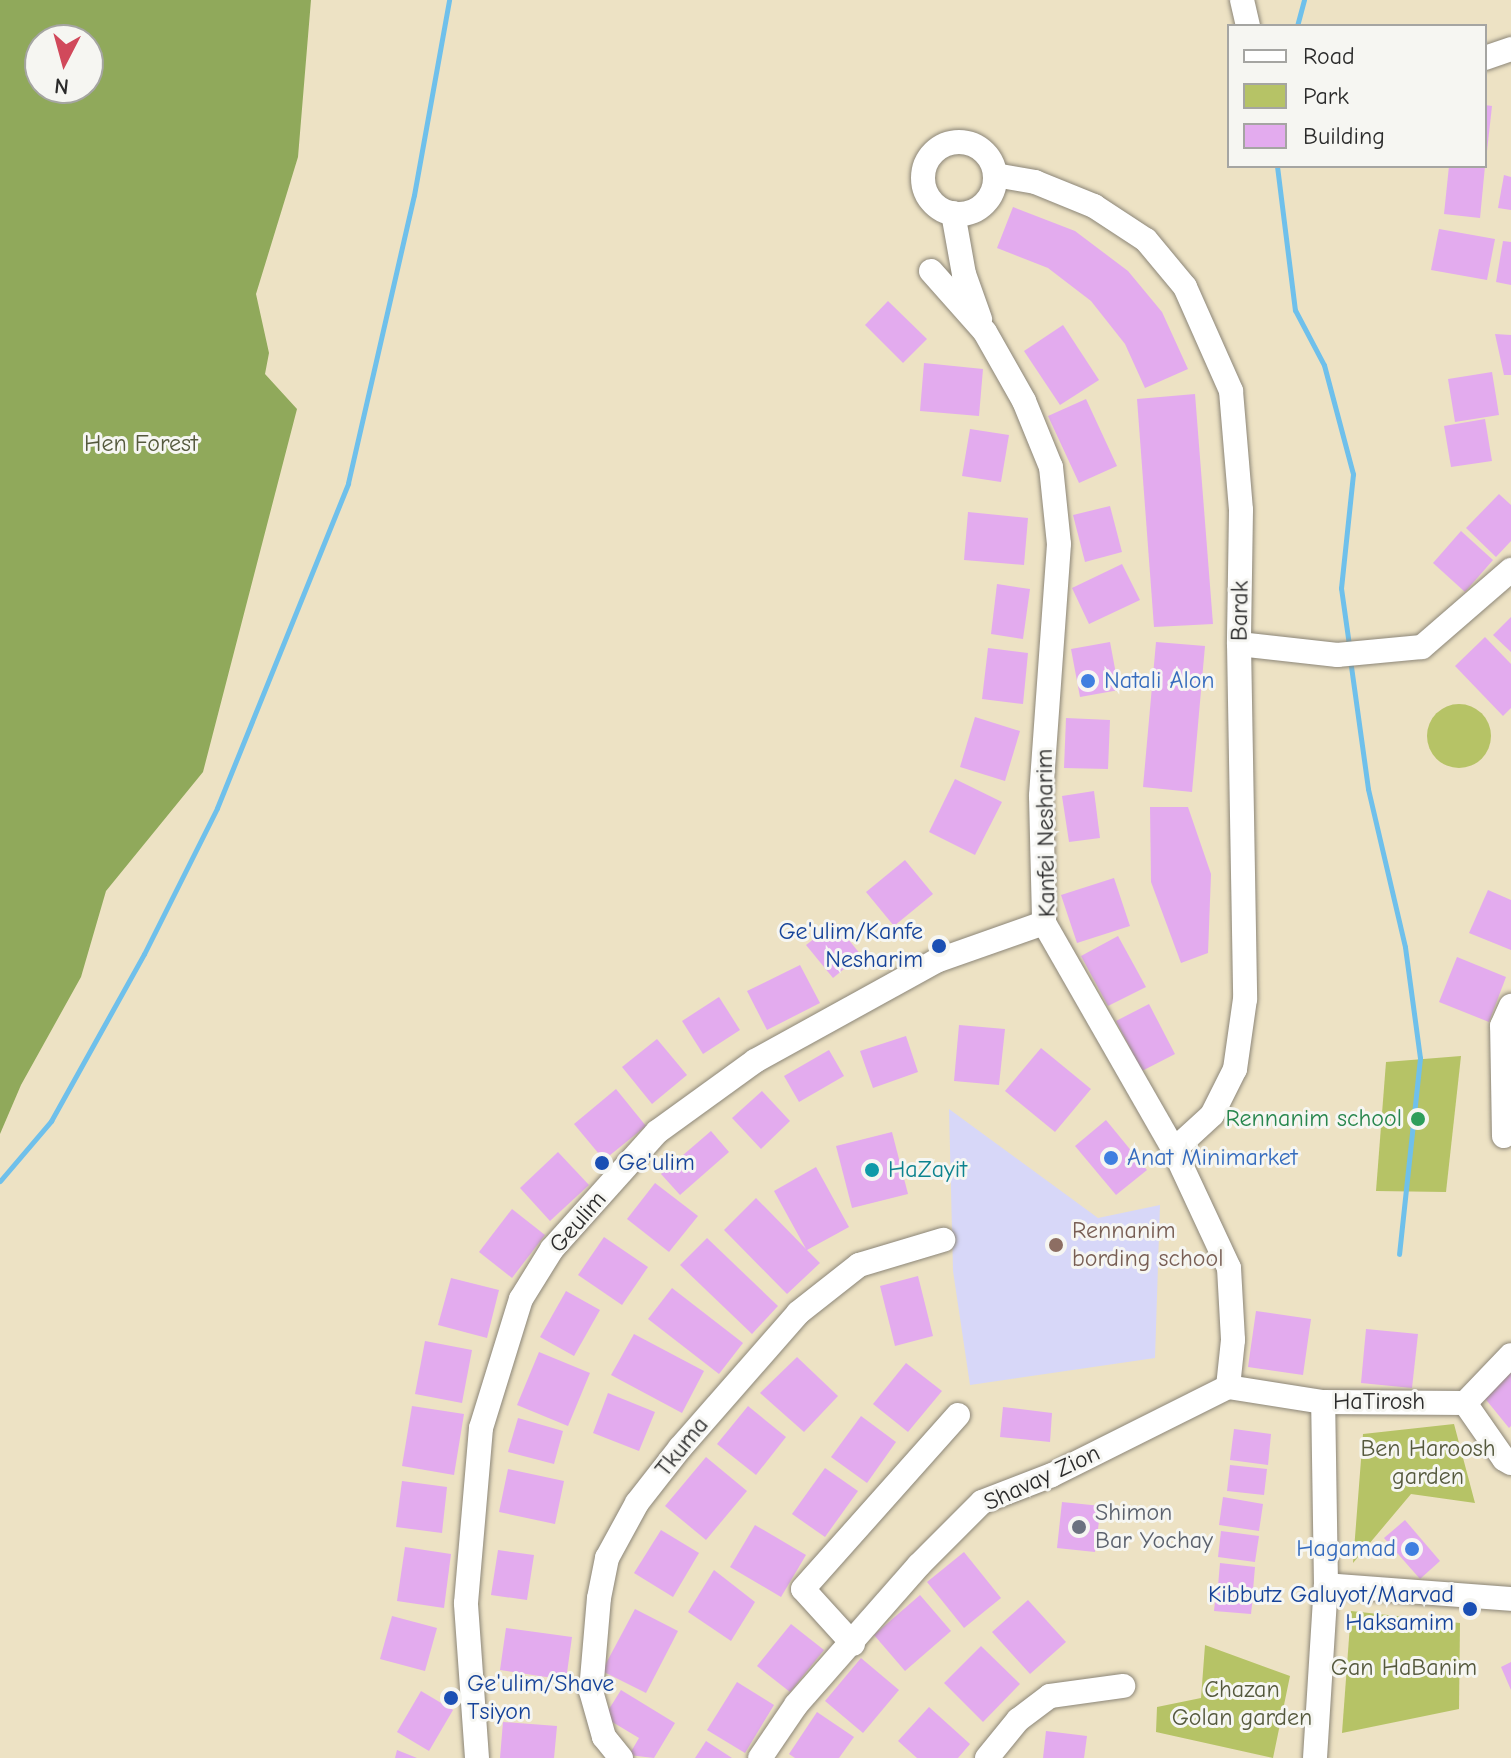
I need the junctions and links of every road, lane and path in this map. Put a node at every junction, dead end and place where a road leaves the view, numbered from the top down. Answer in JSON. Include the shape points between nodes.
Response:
{"nodes":[{"id":1,"x":1242,"y":0,"type":"edge"},
{"id":2,"x":1248,"y":24,"type":"edge"},
{"id":3,"x":1511,"y":49,"type":"edge"},
{"id":4,"x":1487,"y":57,"type":"edge"},
{"id":5,"x":995,"y":175,"type":"junction"},
{"id":6,"x":953,"y":213,"type":"junction"},
{"id":7,"x":931,"y":271,"type":"dead end"},
{"id":8,"x":985,"y":332,"type":"junction"},
{"id":9,"x":1511,"y":570,"type":"edge"},
{"id":10,"x":1239,"y":644,"type":"junction"},
{"id":11,"x":1044,"y":923,"type":"junction"},
{"id":12,"x":1511,"y":1006,"type":"edge"},
{"id":13,"x":1504,"y":1136,"type":"dead end"},
{"id":14,"x":1174,"y":1150,"type":"junction"},
{"id":15,"x":943,"y":1240,"type":"dead end"},
{"id":16,"x":1511,"y":1355,"type":"edge"},
{"id":17,"x":1228,"y":1387,"type":"junction"},
{"id":18,"x":1323,"y":1402,"type":"junction"},
{"id":19,"x":1465,"y":1403,"type":"junction"},
{"id":20,"x":958,"y":1415,"type":"dead end"},
{"id":21,"x":1511,"y":1463,"type":"edge"},
{"id":22,"x":1326,"y":1585,"type":"junction"},
{"id":23,"x":1511,"y":1599,"type":"edge"},
{"id":24,"x":853,"y":1644,"type":"junction"},
{"id":25,"x":1123,"y":1686,"type":"dead end"},
{"id":26,"x":477,"y":1758,"type":"edge"},
{"id":27,"x":621,"y":1758,"type":"edge"},
{"id":28,"x":760,"y":1758,"type":"edge"},
{"id":29,"x":987,"y":1758,"type":"edge"},
{"id":30,"x":1315,"y":1758,"type":"edge"}],
"edges":[{"from":1,"to":2,"type":"street"},
{"from":3,"to":4,"type":"street"},
{"from":5,"to":6,"type":"street","via":[[983,204]]},
{"from":5,"to":6,"type":"street","via":[[985,153],[975,146],[963,142],[939,147],[924,167],[923,179],[932,202]]},
{"from":5,"to":10,"type":"street","name":"Barak","via":[[1035,182],[1094,206],[1146,240],[1185,287],[1231,391],[1241,510]]},
{"from":6,"to":8,"type":"street","via":[[964,274]]},
{"from":7,"to":8,"type":"street","name":"Kanfei Nesharim"},
{"from":8,"to":11,"type":"street","name":"Kanfei Nesharim","via":[[1024,401],[1051,467],[1059,544],[1041,796]]},
{"from":9,"to":10,"type":"street","via":[[1422,647],[1337,655]]},
{"from":10,"to":14,"type":"street","name":"Barak","via":[[1245,999],[1235,1069],[1212,1115]]},
{"from":11,"to":14,"type":"street","name":"Kanfei Nesharim"},
{"from":11,"to":26,"type":"street","name":"Geulim","via":[[936,961],[755,1061],[657,1132],[552,1249],[521,1299],[481,1428],[466,1603]]},
{"from":12,"to":13,"type":"street","via":[[1502,1026]]},
{"from":14,"to":17,"type":"street","name":"Kanfei Nesharim","via":[[1229,1268],[1233,1340]]},
{"from":15,"to":27,"type":"street","name":"Tkuma","via":[[859,1265],[798,1313],[637,1503],[607,1558],[591,1691],[604,1737]]},
{"from":16,"to":19,"type":"street"},
{"from":17,"to":18,"type":"street","name":"HaTirosh"},
{"from":17,"to":24,"type":"street","name":"Shavay Zion","via":[[1052,1475],[982,1502],[919,1565]]},
{"from":18,"to":19,"type":"street","name":"HaTirosh"},
{"from":18,"to":22,"type":"street"},
{"from":19,"to":21,"type":"street"},
{"from":20,"to":24,"type":"street","via":[[803,1589]]},
{"from":22,"to":23,"type":"street"},
{"from":22,"to":30,"type":"street"},
{"from":24,"to":28,"type":"street","name":"Shavay Zion","via":[[796,1705]]},
{"from":25,"to":29,"type":"street","via":[[1050,1696],[1018,1720]]}]}
